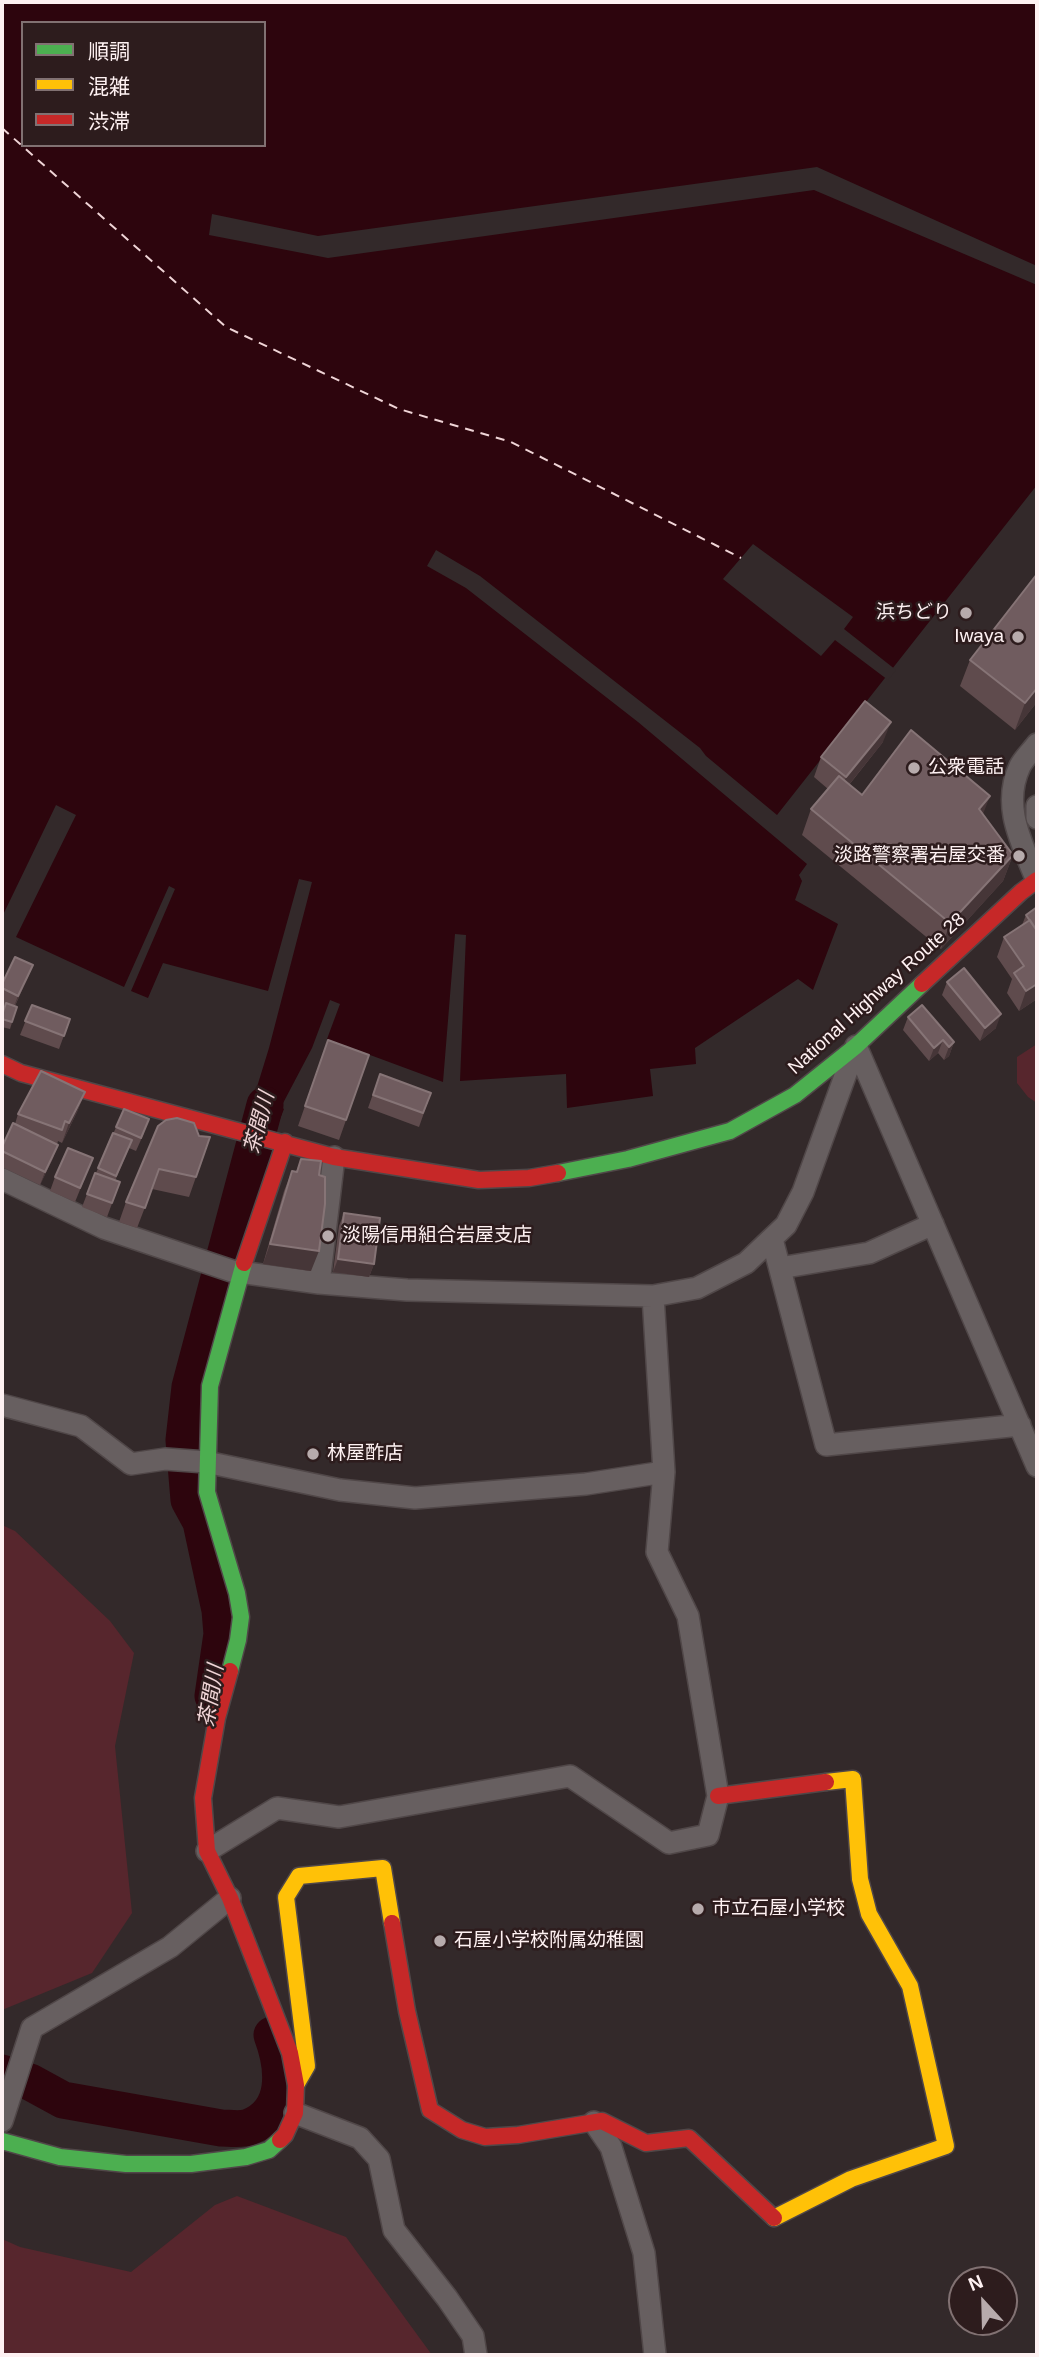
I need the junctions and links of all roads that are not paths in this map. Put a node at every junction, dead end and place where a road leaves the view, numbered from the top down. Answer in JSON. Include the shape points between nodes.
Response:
{"nodes":[{"id":1,"x":1037,"y":744,"type":"edge"},
{"id":2,"x":1037,"y":806,"type":"edge"},
{"id":3,"x":1037,"y":818,"type":"edge"},
{"id":4,"x":1037,"y":880,"type":"edge"},
{"id":5,"x":856,"y":1046,"type":"junction"},
{"id":6,"x":2,"y":1064,"type":"edge"},
{"id":7,"x":279,"y":1140,"type":"junction"},
{"id":8,"x":334,"y":1157,"type":"junction"},
{"id":9,"x":2,"y":1179,"type":"edge"},
{"id":10,"x":933,"y":1224,"type":"junction"},
{"id":11,"x":772,"y":1239,"type":"junction"},
{"id":12,"x":780,"y":1268,"type":"junction"},
{"id":13,"x":236,"y":1272,"type":"junction"},
{"id":14,"x":319,"y":1283,"type":"junction"},
{"id":15,"x":653,"y":1296,"type":"junction"},
{"id":16,"x":2,"y":1405,"type":"edge"},
{"id":17,"x":1020,"y":1425,"type":"junction"},
{"id":18,"x":201,"y":1461,"type":"junction"},
{"id":19,"x":1037,"y":1466,"type":"edge"},
{"id":20,"x":663,"y":1472,"type":"junction"},
{"id":21,"x":718,"y":1796,"type":"junction"},
{"id":22,"x":206,"y":1850,"type":"junction"},
{"id":23,"x":230,"y":1898,"type":"junction"},
{"id":24,"x":296,"y":2085,"type":"junction"},
{"id":25,"x":295,"y":2113,"type":"junction"},
{"id":26,"x":2,"y":2121,"type":"edge"},
{"id":27,"x":594,"y":2122,"type":"junction"},
{"id":28,"x":2,"y":2141,"type":"edge"},
{"id":29,"x":476,"y":2355,"type":"edge"},
{"id":30,"x":655,"y":2355,"type":"edge"}],
"edges":[{"from":1,"to":4,"type":"street","via":[[1021,765],[1012,795],[1013,820]]},
{"from":2,"to":3,"type":"street"},
{"from":4,"to":5,"type":"main road","name":"National Highway Route 28"},
{"from":5,"to":8,"type":"main road","name":"National Highway Route 28","via":[[795,1096],[730,1131],[628,1159],[529,1178],[479,1180]]},
{"from":5,"to":10,"type":"street"},
{"from":5,"to":11,"type":"street","via":[[803,1192],[786,1225]]},
{"from":6,"to":7,"type":"main road","name":"National Highway Route 28","via":[[21,1073]]},
{"from":7,"to":8,"type":"main road","name":"National Highway Route 28"},
{"from":7,"to":13,"type":"main road"},
{"from":8,"to":14,"type":"street"},
{"from":9,"to":13,"type":"street","via":[[104,1228]]},
{"from":10,"to":12,"type":"street","via":[[869,1253]]},
{"from":10,"to":17,"type":"street"},
{"from":11,"to":12,"type":"street"},
{"from":11,"to":15,"type":"street","via":[[746,1264],[697,1287]]},
{"from":12,"to":17,"type":"street","via":[[825,1445]]},
{"from":13,"to":14,"type":"street"},
{"from":13,"to":18,"type":"main road","via":[[209,1386]]},
{"from":14,"to":15,"type":"street","via":[[407,1290]]},
{"from":15,"to":20,"type":"street"},
{"from":16,"to":18,"type":"street","via":[[81,1426],[131,1464],[165,1459]]},
{"from":17,"to":19,"type":"street"},
{"from":18,"to":20,"type":"street","via":[[340,1489],[415,1498],[586,1484]]},
{"from":18,"to":22,"type":"main road","via":[[241,1617],[203,1798]]},
{"from":20,"to":21,"type":"street","via":[[657,1552],[688,1616]]},
{"from":21,"to":22,"type":"street","via":[[708,1835],[669,1843],[570,1776],[339,1817],[277,1808]]},
{"from":21,"to":27,"type":"main road","via":[[853,1779],[860,1879],[869,1914],[910,1986],[946,2146],[851,2179],[774,2218],[689,2138],[646,2143],[602,2121]]},
{"from":22,"to":23,"type":"main road"},
{"from":23,"to":24,"type":"main road","via":[[290,2053]]},
{"from":23,"to":26,"type":"street","via":[[170,1947],[32,2028]]},
{"from":24,"to":25,"type":"main road"},
{"from":24,"to":27,"type":"main road","via":[[307,2066],[286,1897],[299,1877],[383,1868],[407,2011],[430,2110],[462,2130],[485,2137]]},
{"from":25,"to":28,"type":"main road","via":[[285,2135],[269,2150],[191,2164],[60,2157]]},
{"from":25,"to":29,"type":"street","via":[[360,2138],[379,2159],[394,2230],[472,2336]]},
{"from":27,"to":30,"type":"street","via":[[611,2147],[645,2253]]}]}
